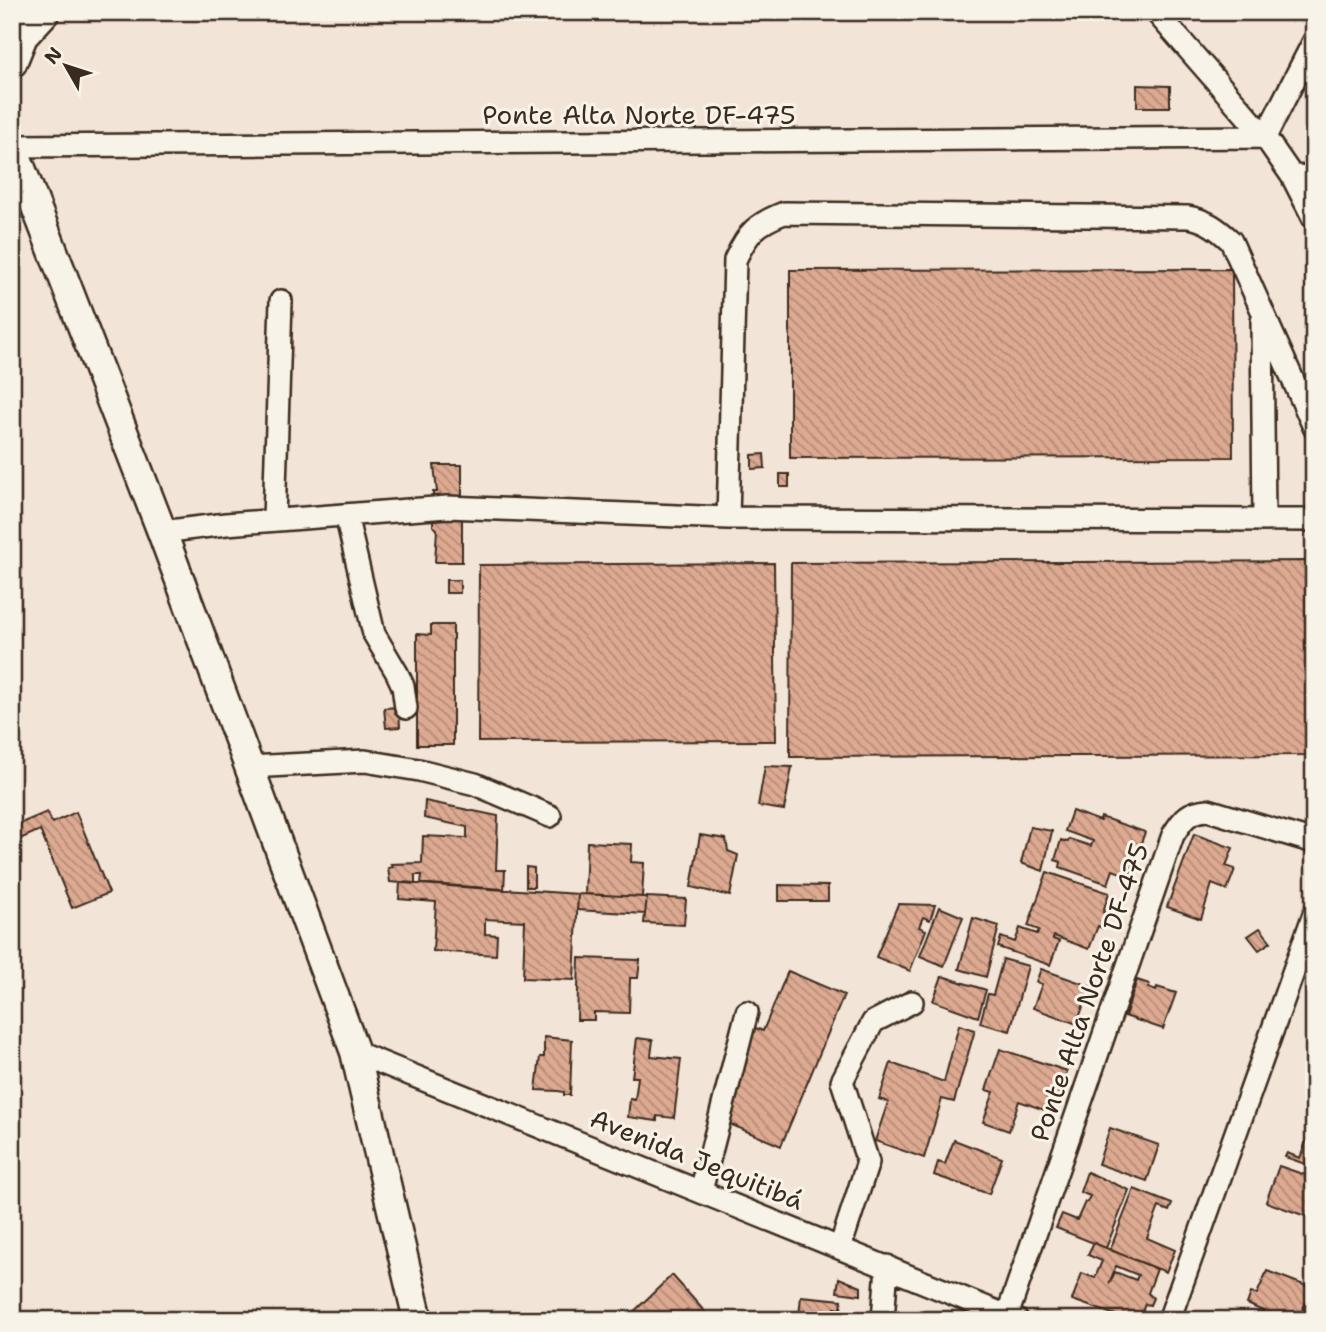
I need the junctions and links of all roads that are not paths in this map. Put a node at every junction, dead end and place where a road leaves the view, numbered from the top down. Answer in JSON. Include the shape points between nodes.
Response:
{"nodes":[{"id":1,"x":45,"y":12,"type":"edge"},
{"id":2,"x":1156,"y":12,"type":"edge"},
{"id":3,"x":1314,"y":41,"type":"edge"},
{"id":4,"x":12,"y":63,"type":"edge"},
{"id":5,"x":1265,"y":137,"type":"junction"},
{"id":6,"x":13,"y":146,"type":"edge"},
{"id":7,"x":1292,"y":176,"type":"junction"},
{"id":8,"x":1314,"y":177,"type":"edge"},
{"id":9,"x":1314,"y":219,"type":"edge"},
{"id":10,"x":281,"y":301,"type":"dead end"},
{"id":11,"x":1262,"y":312,"type":"junction"},
{"id":12,"x":1314,"y":427,"type":"edge"},
{"id":13,"x":346,"y":514,"type":"junction"},
{"id":14,"x":1314,"y":517,"type":"edge"},
{"id":15,"x":728,"y":518,"type":"junction"},
{"id":16,"x":1264,"y":519,"type":"junction"},
{"id":17,"x":274,"y":520,"type":"junction"},
{"id":18,"x":162,"y":532,"type":"junction"},
{"id":19,"x":406,"y":708,"type":"dead end"},
{"id":20,"x":249,"y":767,"type":"junction"},
{"id":21,"x":550,"y":816,"type":"dead end"},
{"id":22,"x":1314,"y":842,"type":"edge"},
{"id":23,"x":1314,"y":914,"type":"edge"},
{"id":24,"x":912,"y":1002,"type":"dead end"},
{"id":25,"x":747,"y":1012,"type":"dead end"},
{"id":26,"x":355,"y":1052,"type":"junction"},
{"id":27,"x":701,"y":1191,"type":"junction"},
{"id":28,"x":840,"y":1248,"type":"junction"},
{"id":29,"x":887,"y":1266,"type":"junction"},
{"id":30,"x":1314,"y":1313,"type":"edge"},
{"id":31,"x":1012,"y":1318,"type":"edge"},
{"id":32,"x":418,"y":1320,"type":"edge"},
{"id":33,"x":883,"y":1320,"type":"edge"},
{"id":34,"x":1169,"y":1320,"type":"edge"},
{"id":35,"x":1312,"y":1320,"type":"edge"}],
"edges":[{"from":1,"to":4,"type":"main road","via":[[23,36]]},
{"from":2,"to":5,"type":"street"},
{"from":3,"to":5,"type":"street"},
{"from":5,"to":6,"type":"street","name":"Ponte Alta Norte DF-475"},
{"from":5,"to":7,"type":"street"},
{"from":6,"to":18,"type":"main road"},
{"from":7,"to":8,"type":"street"},
{"from":7,"to":9,"type":"street"},
{"from":10,"to":17,"type":"street"},
{"from":11,"to":12,"type":"street"},
{"from":11,"to":15,"type":"street","via":[[1231,241],[1201,219],[784,213],[764,220],[746,236],[735,260]]},
{"from":11,"to":16,"type":"street"},
{"from":13,"to":15,"type":"street","via":[[447,507]]},
{"from":13,"to":17,"type":"street"},
{"from":13,"to":19,"type":"street","via":[[374,634],[400,680]]},
{"from":14,"to":16,"type":"street"},
{"from":15,"to":16,"type":"street"},
{"from":17,"to":18,"type":"street"},
{"from":18,"to":20,"type":"main road"},
{"from":20,"to":21,"type":"street","via":[[365,761],[475,784]]},
{"from":20,"to":26,"type":"main road"},
{"from":22,"to":31,"type":"street","name":"Ponte Alta Norte DF-475","via":[[1208,810],[1194,811],[1173,835]]},
{"from":23,"to":34,"type":"street"},
{"from":24,"to":28,"type":"street","via":[[873,1022],[842,1081],[868,1162]]},
{"from":25,"to":27,"type":"street"},
{"from":26,"to":27,"type":"street","name":"Avenida Jequitibá"},
{"from":26,"to":32,"type":"main road"},
{"from":27,"to":28,"type":"street","name":"Avenida Jequitibá"},
{"from":28,"to":29,"type":"street","name":"Avenida Jequitibá"},
{"from":29,"to":31,"type":"street","name":"Avenida Jequitibá"},
{"from":29,"to":33,"type":"street"},
{"from":30,"to":35,"type":"street"}]}
